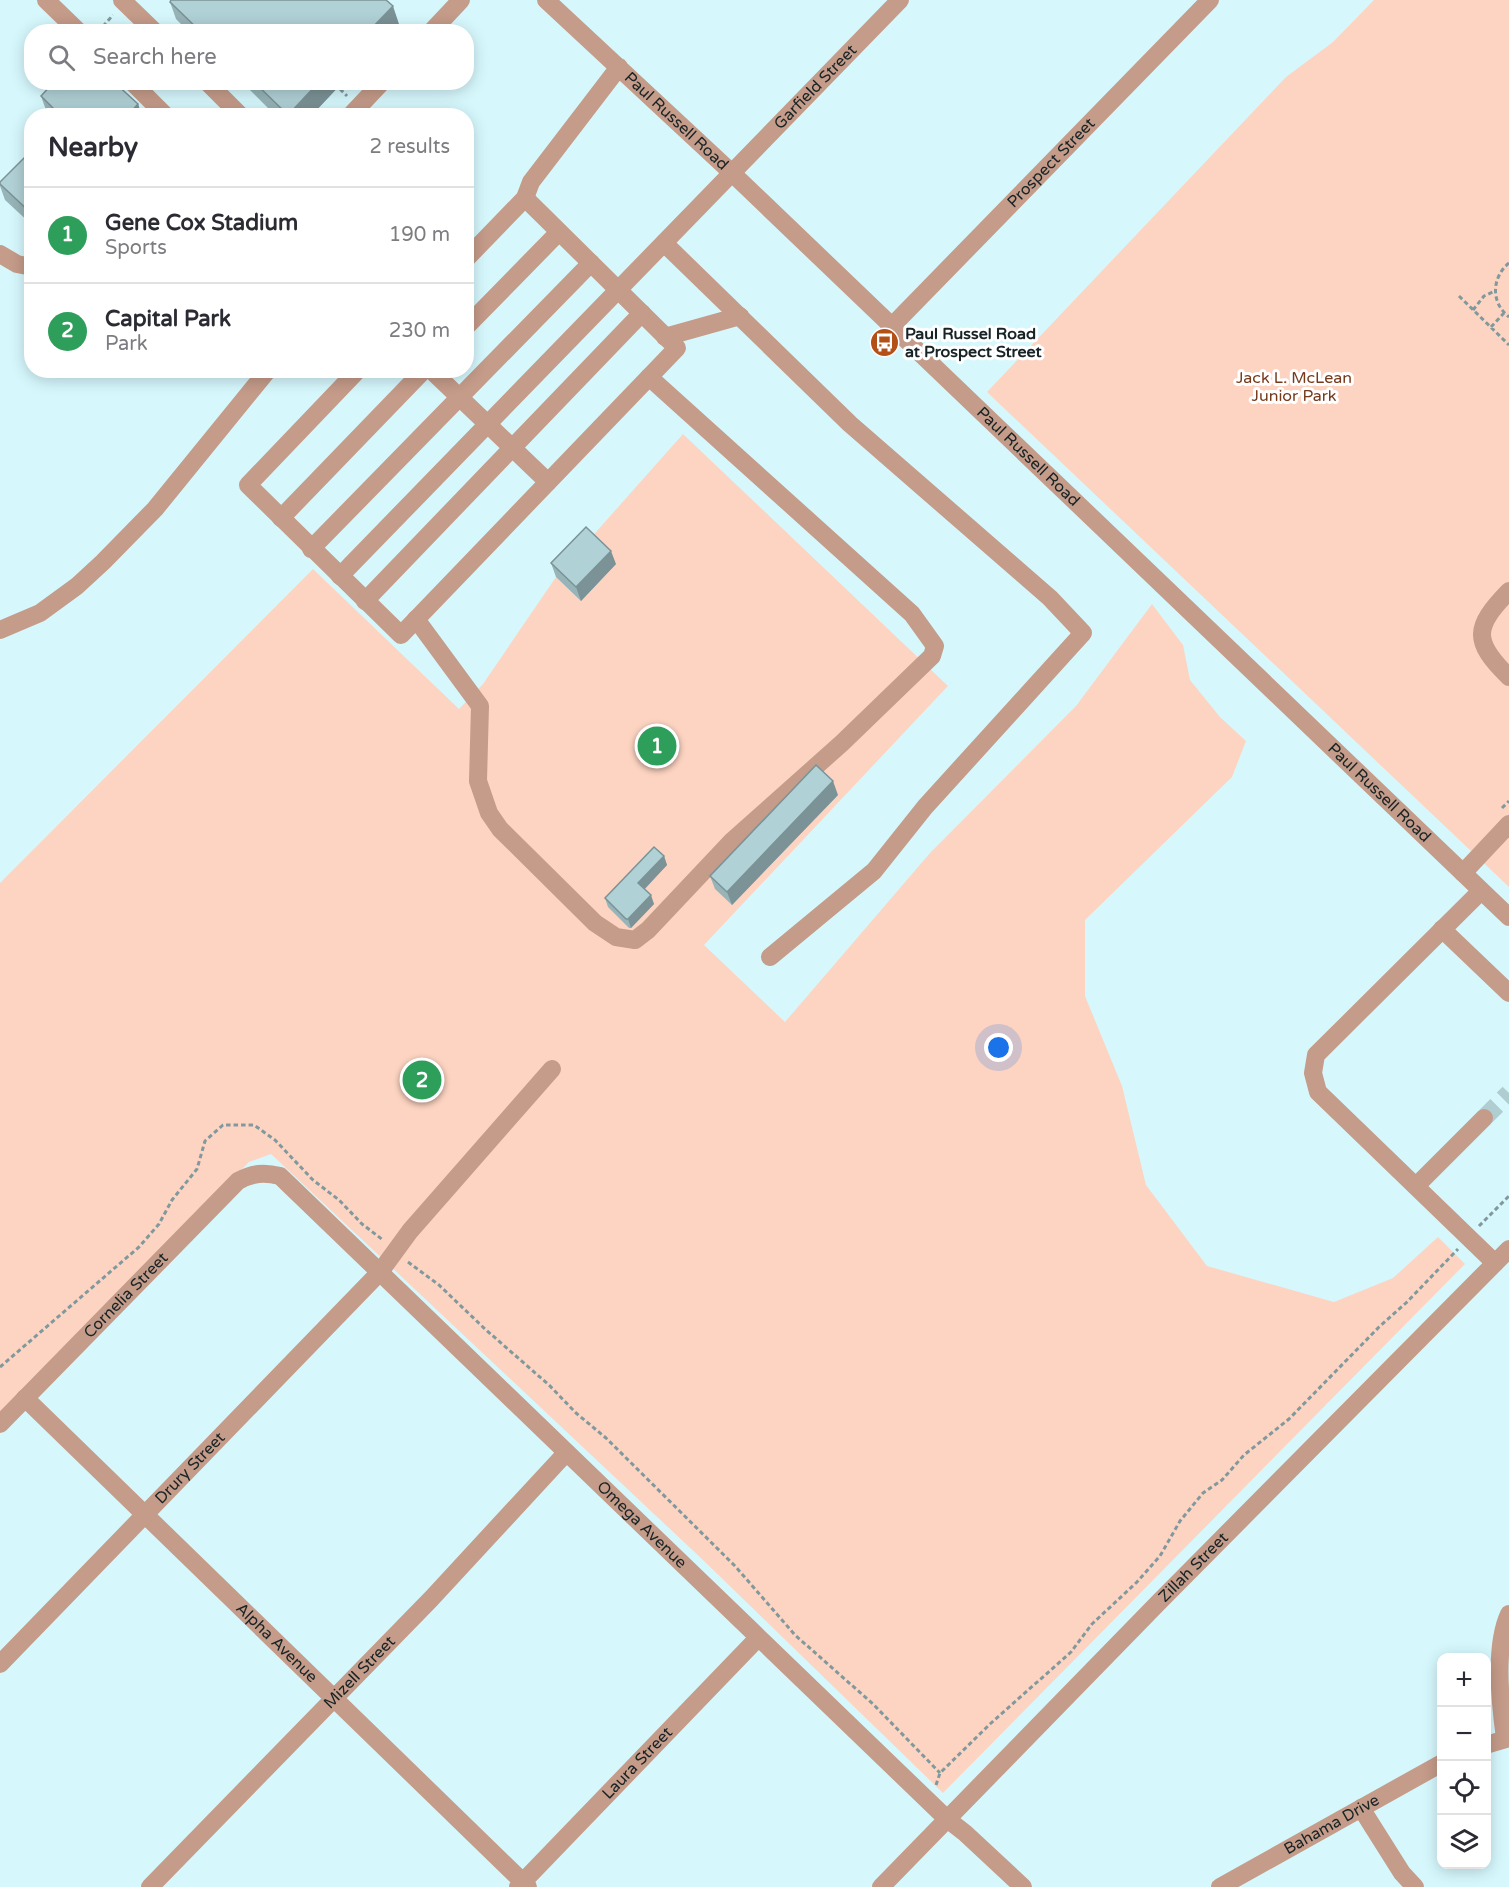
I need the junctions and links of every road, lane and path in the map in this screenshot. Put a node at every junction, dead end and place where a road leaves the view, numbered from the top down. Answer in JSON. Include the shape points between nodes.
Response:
{"nodes":[{"id":1,"x":46,"y":0,"type":"edge"},
{"id":2,"x":462,"y":0,"type":"edge"},
{"id":3,"x":546,"y":0,"type":"edge"},
{"id":4,"x":900,"y":0,"type":"edge"},
{"id":5,"x":1210,"y":0,"type":"edge"},
{"id":6,"x":124,"y":1,"type":"edge"},
{"id":7,"x":71,"y":24,"type":"edge"},
{"id":8,"x":105,"y":24,"type":"edge"},
{"id":9,"x":147,"y":24,"type":"edge"},
{"id":10,"x":439,"y":24,"type":"edge"},
{"id":11,"x":619,"y":67,"type":"junction"},
{"id":12,"x":145,"y":90,"type":"edge"},
{"id":13,"x":215,"y":90,"type":"edge"},
{"id":14,"x":374,"y":90,"type":"edge"},
{"id":15,"x":160,"y":108,"type":"edge"},
{"id":16,"x":233,"y":108,"type":"edge"},
{"id":17,"x":358,"y":108,"type":"edge"},
{"id":18,"x":732,"y":173,"type":"junction"},
{"id":19,"x":525,"y":198,"type":"junction"},
{"id":20,"x":559,"y":232,"type":"junction"},
{"id":21,"x":664,"y":243,"type":"junction"},
{"id":22,"x":474,"y":251,"type":"edge"},
{"id":23,"x":0,"y":254,"type":"edge"},
{"id":24,"x":591,"y":263,"type":"junction"},
{"id":25,"x":1509,"y":263,"type":"edge"},
{"id":26,"x":24,"y":265,"type":"edge"},
{"id":27,"x":618,"y":290,"type":"junction"},
{"id":28,"x":1495,"y":291,"type":"junction"},
{"id":29,"x":1459,"y":297,"type":"dead end"},
{"id":30,"x":1473,"y":310,"type":"junction"},
{"id":31,"x":1504,"y":313,"type":"junction"},
{"id":32,"x":642,"y":314,"type":"junction"},
{"id":33,"x":740,"y":316,"type":"junction"},
{"id":34,"x":1509,"y":316,"type":"edge"},
{"id":35,"x":474,"y":319,"type":"edge"},
{"id":36,"x":892,"y":326,"type":"junction"},
{"id":37,"x":1491,"y":327,"type":"junction"},
{"id":38,"x":665,"y":337,"type":"junction"},
{"id":39,"x":1509,"y":345,"type":"edge"},
{"id":40,"x":649,"y":377,"type":"junction"},
{"id":41,"x":261,"y":378,"type":"edge"},
{"id":42,"x":350,"y":378,"type":"edge"},
{"id":43,"x":416,"y":378,"type":"edge"},
{"id":44,"x":439,"y":378,"type":"edge"},
{"id":45,"x":459,"y":398,"type":"junction"},
{"id":46,"x":487,"y":424,"type":"junction"},
{"id":47,"x":512,"y":448,"type":"junction"},
{"id":48,"x":548,"y":483,"type":"junction"},
{"id":49,"x":281,"y":518,"type":"junction"},
{"id":50,"x":311,"y":549,"type":"junction"},
{"id":51,"x":340,"y":576,"type":"junction"},
{"id":52,"x":1509,"y":591,"type":"edge"},
{"id":53,"x":365,"y":601,"type":"junction"},
{"id":54,"x":416,"y":619,"type":"junction"},
{"id":55,"x":0,"y":630,"type":"edge"},
{"id":56,"x":1508,"y":674,"type":"edge"},
{"id":57,"x":1509,"y":824,"type":"edge"},
{"id":58,"x":1463,"y":873,"type":"junction"},
{"id":59,"x":1481,"y":891,"type":"junction"},
{"id":60,"x":1509,"y":917,"type":"edge"},
{"id":61,"x":1443,"y":929,"type":"junction"},
{"id":62,"x":770,"y":957,"type":"dead end"},
{"id":63,"x":1509,"y":993,"type":"edge"},
{"id":64,"x":552,"y":1069,"type":"dead end"},
{"id":65,"x":1484,"y":1118,"type":"tunnel mouth"},
{"id":66,"x":256,"y":1173,"type":"joint"},
{"id":67,"x":1416,"y":1186,"type":"junction"},
{"id":68,"x":1509,"y":1196,"type":"edge"},
{"id":69,"x":1469,"y":1237,"type":"junction"},
{"id":70,"x":1509,"y":1249,"type":"edge"},
{"id":71,"x":395,"y":1251,"type":"junction"},
{"id":72,"x":1495,"y":1263,"type":"junction"},
{"id":73,"x":380,"y":1272,"type":"junction"},
{"id":74,"x":0,"y":1367,"type":"edge"},
{"id":75,"x":25,"y":1398,"type":"junction"},
{"id":76,"x":0,"y":1424,"type":"edge"},
{"id":77,"x":567,"y":1453,"type":"junction"},
{"id":78,"x":145,"y":1516,"type":"junction"},
{"id":79,"x":1509,"y":1614,"type":"edge"},
{"id":80,"x":758,"y":1639,"type":"junction"},
{"id":81,"x":0,"y":1664,"type":"edge"},
{"id":82,"x":333,"y":1698,"type":"junction"},
{"id":83,"x":1507,"y":1738,"type":"edge"},
{"id":84,"x":1491,"y":1743,"type":"edge"},
{"id":85,"x":1437,"y":1766,"type":"edge"},
{"id":86,"x":1361,"y":1808,"type":"junction"},
{"id":87,"x":947,"y":1819,"type":"junction"},
{"id":88,"x":523,"y":1885,"type":"edge"},
{"id":89,"x":150,"y":1887,"type":"edge"},
{"id":90,"x":881,"y":1887,"type":"edge"},
{"id":91,"x":1023,"y":1887,"type":"edge"},
{"id":92,"x":1220,"y":1887,"type":"edge"},
{"id":93,"x":1415,"y":1887,"type":"edge"}],
"edges":[{"from":1,"to":7,"type":"street"},
{"from":2,"to":10,"type":"street"},
{"from":3,"to":11,"type":"street","name":"Paul Russell Road"},
{"from":4,"to":18,"type":"street","name":"Garfield Street"},
{"from":5,"to":36,"type":"street","name":"Prospect Street"},
{"from":6,"to":8,"type":"path"},
{"from":6,"to":9,"type":"street"},
{"from":11,"to":18,"type":"street","name":"Paul Russell Road"},
{"from":11,"to":19,"type":"street","via":[[531,182]]},
{"from":12,"to":15,"type":"street"},
{"from":13,"to":16,"type":"street"},
{"from":14,"to":17,"type":"street"},
{"from":18,"to":21,"type":"street","name":"Garfield Street"},
{"from":18,"to":36,"type":"street","name":"Paul Russell Road"},
{"from":19,"to":20,"type":"street"},
{"from":19,"to":22,"type":"street"},
{"from":20,"to":24,"type":"street"},
{"from":20,"to":35,"type":"street"},
{"from":21,"to":27,"type":"street","name":"Garfield Street"},
{"from":21,"to":33,"type":"street"},
{"from":23,"to":26,"type":"street"},
{"from":24,"to":27,"type":"street"},
{"from":24,"to":45,"type":"street"},
{"from":25,"to":28,"type":"path","via":[[1501,269]]},
{"from":27,"to":32,"type":"street"},
{"from":27,"to":46,"type":"street","name":"Garfield Street"},
{"from":28,"to":30,"type":"path","via":[[1484,296]]},
{"from":28,"to":31,"type":"path"},
{"from":29,"to":30,"type":"path"},
{"from":30,"to":37,"type":"path"},
{"from":31,"to":34,"type":"path"},
{"from":31,"to":37,"type":"path"},
{"from":32,"to":38,"type":"street"},
{"from":32,"to":47,"type":"street"},
{"from":33,"to":38,"type":"street"},
{"from":33,"to":62,"type":"street","via":[[850,424],[1050,598],[1083,633],[925,807],[874,871]]},
{"from":36,"to":58,"type":"street","name":"Paul Russell Road"},
{"from":37,"to":39,"type":"path"},
{"from":38,"to":40,"type":"street","via":[[676,348]]},
{"from":40,"to":48,"type":"street"},
{"from":40,"to":54,"type":"street","via":[[912,614],[935,646],[932,656],[732,841],[635,940],[616,937],[595,923],[500,829],[489,813],[478,782],[480,706]]},
{"from":41,"to":55,"type":"street","via":[[155,509],[103,562],[40,613]]},
{"from":42,"to":49,"type":"street","via":[[248,485]]},
{"from":43,"to":49,"type":"street"},
{"from":44,"to":45,"type":"street"},
{"from":45,"to":46,"type":"street"},
{"from":45,"to":50,"type":"street"},
{"from":46,"to":47,"type":"street"},
{"from":46,"to":51,"type":"street","name":"Garfield Street"},
{"from":47,"to":48,"type":"street"},
{"from":47,"to":53,"type":"street"},
{"from":48,"to":54,"type":"street"},
{"from":49,"to":50,"type":"street"},
{"from":50,"to":51,"type":"street"},
{"from":51,"to":53,"type":"street"},
{"from":52,"to":56,"type":"street","via":[[1492,608],[1482,633],[1491,659]]},
{"from":53,"to":54,"type":"street","via":[[401,635]]},
{"from":57,"to":58,"type":"street"},
{"from":58,"to":59,"type":"street","name":"Paul Russell Road"},
{"from":59,"to":60,"type":"street","name":"Paul Russell Road"},
{"from":59,"to":61,"type":"street"},
{"from":61,"to":63,"type":"street"},
{"from":61,"to":67,"type":"street","via":[[1316,1055],[1313,1073],[1318,1092]]},
{"from":64,"to":71,"type":"street","name":"Drury Street"},
{"from":65,"to":67,"type":"street"},
{"from":66,"to":73,"type":"street","name":"Omega Avenue","via":[[280,1176]]},
{"from":66,"to":75,"type":"street","name":"Cornelia Street","via":[[238,1181]]},
{"from":67,"to":69,"type":"street"},
{"from":68,"to":69,"type":"path"},
{"from":69,"to":71,"type":"path","via":[[1289,1419],[1203,1493],[1137,1582],[1092,1624],[1071,1652],[940,1773],[873,1704],[795,1635],[735,1566],[606,1438],[439,1285]]},
{"from":69,"to":72,"type":"street"},
{"from":70,"to":72,"type":"street","name":"Zillah Street"},
{"from":71,"to":73,"type":"street","name":"Drury Street"},
{"from":71,"to":74,"type":"path","via":[[313,1180],[275,1140],[254,1125],[223,1125],[205,1141],[197,1169],[152,1232]]},
{"from":72,"to":87,"type":"street","name":"Zillah Street"},
{"from":73,"to":77,"type":"street","name":"Omega Avenue"},
{"from":73,"to":78,"type":"street","name":"Drury Street"},
{"from":75,"to":76,"type":"street","name":"Cornelia Street"},
{"from":75,"to":78,"type":"street","name":"Alpha Avenue"},
{"from":77,"to":80,"type":"street","name":"Omega Avenue"},
{"from":77,"to":82,"type":"street","name":"Mizell Street","via":[[432,1599]]},
{"from":78,"to":81,"type":"street","name":"Drury Street"},
{"from":78,"to":82,"type":"street","name":"Alpha Avenue"},
{"from":79,"to":83,"type":"street","via":[[1502,1638],[1500,1704]]},
{"from":80,"to":87,"type":"street","name":"Omega Avenue"},
{"from":80,"to":88,"type":"street","name":"Laura Street"},
{"from":82,"to":88,"type":"street","name":"Alpha Avenue"},
{"from":82,"to":89,"type":"street","name":"Mizell Street"},
{"from":83,"to":84,"type":"street"},
{"from":85,"to":86,"type":"street","name":"Bahama Drive"},
{"from":86,"to":92,"type":"street","name":"Bahama Drive"},
{"from":86,"to":93,"type":"street"},
{"from":87,"to":90,"type":"street","name":"Zillah Street"},
{"from":87,"to":91,"type":"street","name":"Omega Avenue"}]}
